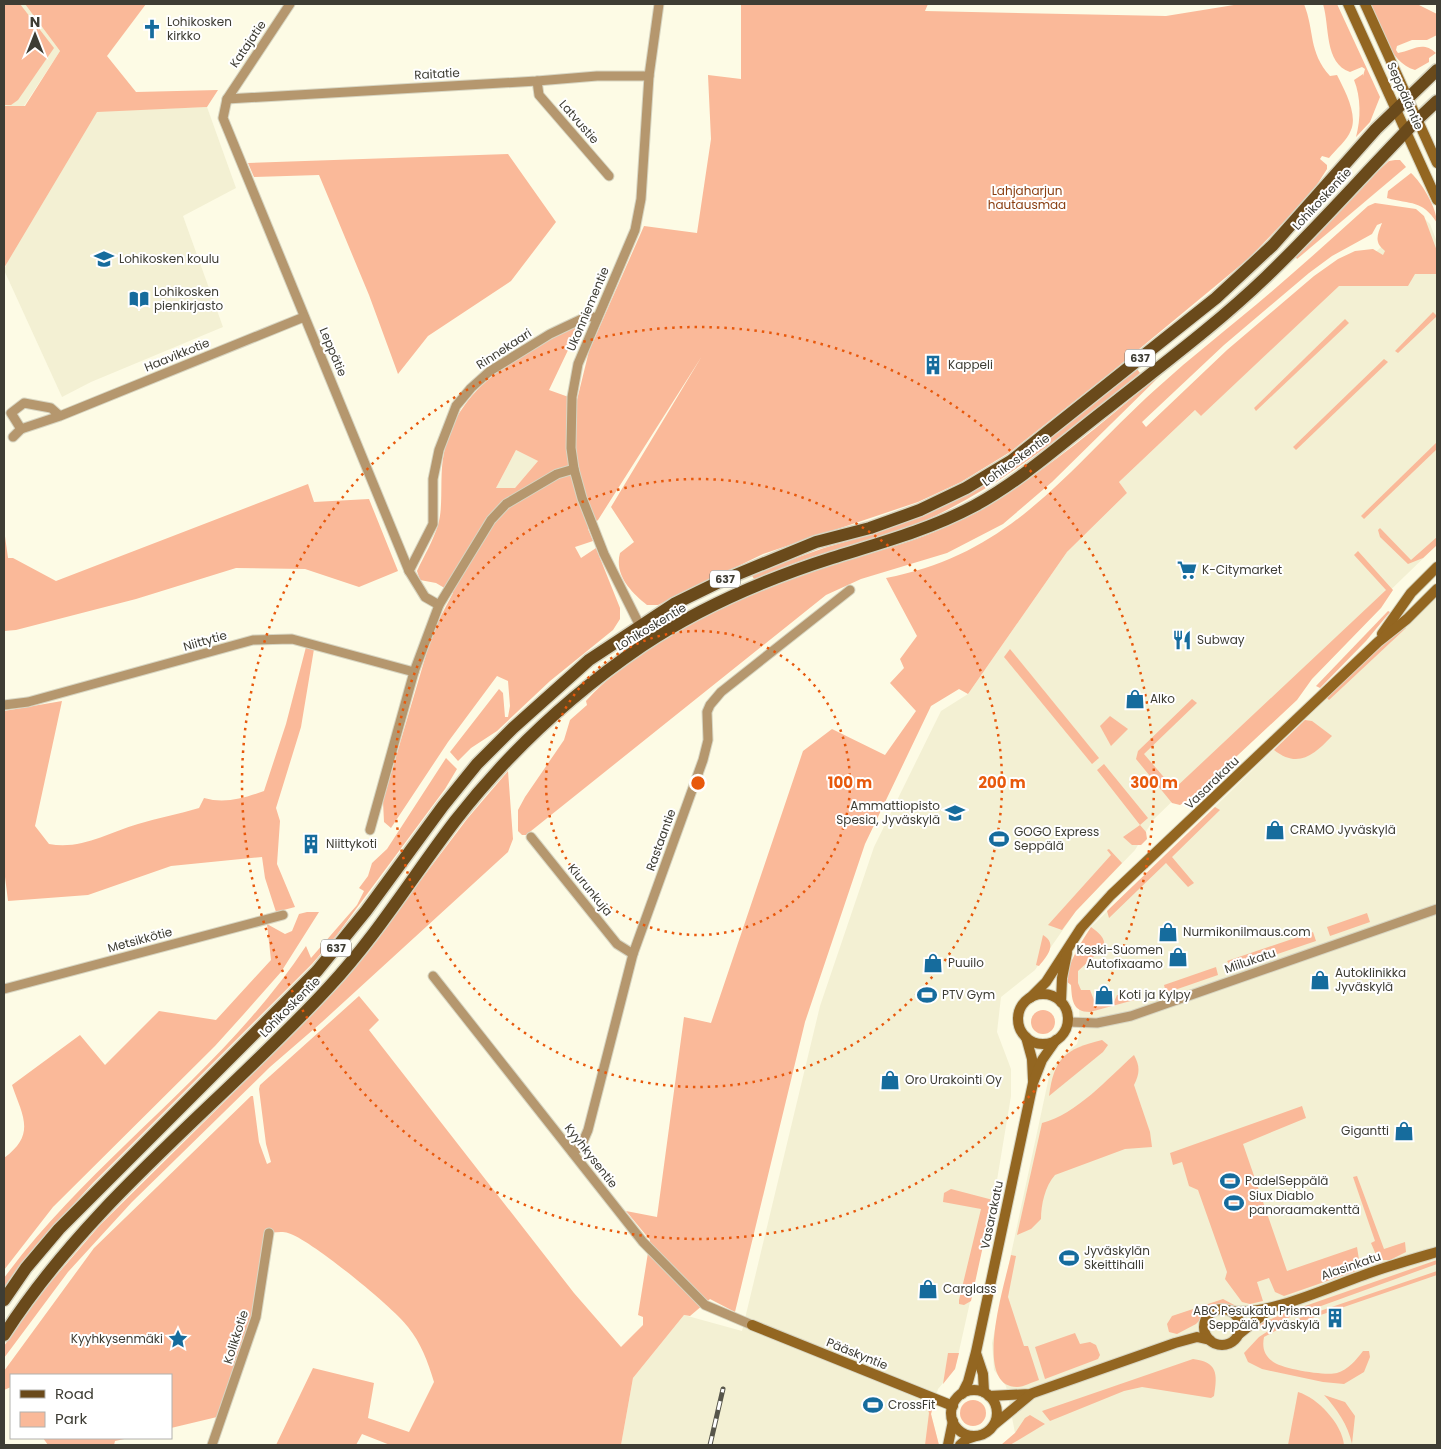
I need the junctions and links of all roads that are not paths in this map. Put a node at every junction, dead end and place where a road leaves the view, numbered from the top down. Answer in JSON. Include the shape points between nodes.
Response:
{"nodes":[{"id":1,"x":290,"y":4,"type":"edge"},
{"id":2,"x":659,"y":4,"type":"edge"},
{"id":3,"x":1348,"y":4,"type":"edge"},
{"id":4,"x":1365,"y":4,"type":"edge"},
{"id":5,"x":1437,"y":70,"type":"edge"},
{"id":6,"x":649,"y":76,"type":"junction"},
{"id":7,"x":537,"y":81,"type":"junction"},
{"id":8,"x":1409,"y":97,"type":"junction"},
{"id":9,"x":227,"y":99,"type":"junction"},
{"id":10,"x":1437,"y":101,"type":"edge"},
{"id":11,"x":1397,"y":108,"type":"junction"},
{"id":12,"x":1418,"y":119,"type":"junction"},
{"id":13,"x":1407,"y":130,"type":"junction"},
{"id":14,"x":1437,"y":163,"type":"edge"},
{"id":15,"x":609,"y":176,"type":"dead end"},
{"id":16,"x":1437,"y":200,"type":"edge"},
{"id":17,"x":304,"y":316,"type":"junction"},
{"id":18,"x":597,"y":318,"type":"junction"},
{"id":19,"x":60,"y":416,"type":"junction"},
{"id":20,"x":21,"y":429,"type":"junction"},
{"id":21,"x":13,"y":437,"type":"dead end"},
{"id":22,"x":574,"y":469,"type":"junction"},
{"id":23,"x":1437,"y":567,"type":"edge"},
{"id":24,"x":409,"y":571,"type":"junction"},
{"id":25,"x":1437,"y":589,"type":"edge"},
{"id":26,"x":850,"y":590,"type":"dead end"},
{"id":27,"x":439,"y":605,"type":"junction"},
{"id":28,"x":639,"y":626,"type":"junction"},
{"id":29,"x":648,"y":642,"type":"junction"},
{"id":30,"x":1378,"y":642,"type":"junction"},
{"id":31,"x":414,"y":672,"type":"junction"},
{"id":32,"x":4,"y":705,"type":"edge"},
{"id":33,"x":370,"y":830,"type":"dead end"},
{"id":34,"x":531,"y":837,"type":"dead end"},
{"id":35,"x":1437,"y":909,"type":"edge"},
{"id":36,"x":283,"y":916,"type":"dead end"},
{"id":37,"x":1068,"y":948,"type":"junction"},
{"id":38,"x":633,"y":954,"type":"junction"},
{"id":39,"x":433,"y":976,"type":"dead end"},
{"id":40,"x":4,"y":989,"type":"edge"},
{"id":41,"x":1030,"y":998,"type":"junction"},
{"id":42,"x":1061,"y":1002,"type":"junction"},
{"id":43,"x":1068,"y":1022,"type":"junction"},
{"id":44,"x":1026,"y":1037,"type":"junction"},
{"id":45,"x":1056,"y":1040,"type":"junction"},
{"id":46,"x":1033,"y":1083,"type":"junction"},
{"id":47,"x":573,"y":1153,"type":"junction"},
{"id":48,"x":269,"y":1233,"type":"dead end"},
{"id":49,"x":1437,"y":1252,"type":"edge"},
{"id":50,"x":4,"y":1300,"type":"edge"},
{"id":51,"x":1274,"y":1306,"type":"junction"},
{"id":52,"x":1231,"y":1310,"type":"junction"},
{"id":53,"x":1206,"y":1318,"type":"junction"},
{"id":54,"x":752,"y":1325,"type":"joint"},
{"id":55,"x":1239,"y":1334,"type":"junction"},
{"id":56,"x":4,"y":1335,"type":"edge"},
{"id":57,"x":1210,"y":1340,"type":"junction"},
{"id":58,"x":1176,"y":1342,"type":"junction"},
{"id":59,"x":976,"y":1352,"type":"junction"},
{"id":60,"x":962,"y":1394,"type":"junction"},
{"id":61,"x":987,"y":1394,"type":"junction"},
{"id":62,"x":1030,"y":1394,"type":"junction"},
{"id":63,"x":953,"y":1406,"type":"junction"},
{"id":64,"x":953,"y":1421,"type":"junction"},
{"id":65,"x":994,"y":1424,"type":"junction"},
{"id":66,"x":976,"y":1436,"type":"junction"},
{"id":67,"x":212,"y":1445,"type":"edge"},
{"id":68,"x":948,"y":1445,"type":"edge"},
{"id":69,"x":960,"y":1445,"type":"edge"}],
"edges":[{"from":1,"to":9,"type":"street","name":"Katajatie"},
{"from":2,"to":6,"type":"street","name":"Ukonniementie"},
{"from":3,"to":11,"type":"street","name":"Seppäläntie"},
{"from":4,"to":8,"type":"street","name":"Seppäläntie"},
{"from":5,"to":8,"type":"main road","name":"Lohikoskentie","number":"637"},
{"from":6,"to":7,"type":"street","name":"Raitatie"},
{"from":6,"to":18,"type":"street","name":"Ukonniementie","via":[[641,199],[635,230]]},
{"from":7,"to":9,"type":"street","name":"Raitatie"},
{"from":7,"to":15,"type":"street","name":"Latvustie","via":[[539,95]]},
{"from":8,"to":11,"type":"main road","name":"Lohikoskentie","number":"637"},
{"from":8,"to":12,"type":"street","name":"Seppäläntie"},
{"from":9,"to":17,"type":"street","name":"Leppätie","via":[[223,118]]},
{"from":10,"to":12,"type":"main road","name":"Lohikoskentie","number":"637"},
{"from":11,"to":13,"type":"street","name":"Seppäläntie"},
{"from":11,"to":28,"type":"main road","name":"Lohikoskentie","number":"637","via":[[1274,246],[1216,298],[1011,461],[920,510],[816,542],[771,560],[690,596]]},
{"from":12,"to":13,"type":"main road","name":"Lohikoskentie","number":"637"},
{"from":12,"to":14,"type":"street","name":"Seppäläntie"},
{"from":13,"to":16,"type":"street","name":"Seppäläntie"},
{"from":13,"to":29,"type":"main road","name":"Lohikoskentie","number":"637","via":[[1265,279],[1022,476],[977,504],[924,530],[777,578],[727,600]]},
{"from":17,"to":19,"type":"street","name":"Haavikkotie"},
{"from":17,"to":24,"type":"street","name":"Leppätie"},
{"from":18,"to":22,"type":"street","name":"Ukonniementie","via":[[578,364],[572,397]]},
{"from":18,"to":24,"type":"street","name":"Rinnekaari","via":[[588,316],[550,334],[490,371],[456,406],[438,450],[433,479],[433,524]]},
{"from":19,"to":20,"type":"street","name":"Haavikkotie"},
{"from":19,"to":20,"type":"street","via":[[51,408],[24,403],[11,414]]},
{"from":20,"to":21,"type":"street","name":"Haavikkotie"},
{"from":22,"to":27,"type":"street","via":[[558,474],[506,504],[492,520]]},
{"from":22,"to":28,"type":"street","name":"Ukonniementie","via":[[604,554]]},
{"from":23,"to":30,"type":"street","name":"Vasarakatu","via":[[1411,593]]},
{"from":24,"to":27,"type":"street","name":"Leppätie","via":[[425,597]]},
{"from":25,"to":30,"type":"street","name":"Vasarakatu"},
{"from":26,"to":38,"type":"street","name":"Rastaantie","via":[[721,692],[710,705],[703,760]]},
{"from":27,"to":31,"type":"street"},
{"from":28,"to":29,"type":"street","name":"Ukonniementie"},
{"from":28,"to":50,"type":"main road","name":"Lohikoskentie","number":"637","via":[[589,660],[477,764],[366,911],[317,970],[59,1229]]},
{"from":29,"to":56,"type":"main road","name":"Lohikoskentie","number":"637","via":[[586,687],[513,753],[454,823],[332,985],[106,1206],[66,1252]]},
{"from":30,"to":37,"type":"street","name":"Vasarakatu","via":[[1111,896],[1081,928]]},
{"from":31,"to":32,"type":"street","name":"Niittytie","via":[[292,639],[274,638],[253,640],[28,702]]},
{"from":31,"to":33,"type":"street"},
{"from":34,"to":38,"type":"street","name":"Kiurunkuja","via":[[617,944]]},
{"from":35,"to":43,"type":"street","name":"Miilukatu","via":[[1131,1016],[1097,1023]]},
{"from":36,"to":40,"type":"street","name":"Metsikkötie"},
{"from":37,"to":41,"type":"street","name":"Vasarakatu","via":[[1046,982]]},
{"from":37,"to":42,"type":"street","name":"Vasarakatu"},
{"from":38,"to":47,"type":"street","name":"Rastaantie","via":[[588,1130],[582,1144]]},
{"from":39,"to":47,"type":"street","name":"Kyyhkysentie"},
{"from":41,"to":42,"type":"street","via":[[1052,996]]},
{"from":41,"to":44,"type":"street","via":[[1022,1007],[1019,1018]]},
{"from":42,"to":43,"type":"street"},
{"from":43,"to":45,"type":"street"},
{"from":44,"to":45,"type":"street","via":[[1037,1043]]},
{"from":44,"to":46,"type":"street","name":"Vasarakatu","via":[[1032,1059]]},
{"from":45,"to":46,"type":"street","name":"Vasarakatu","via":[[1042,1060]]},
{"from":46,"to":59,"type":"street","name":"Vasarakatu"},
{"from":47,"to":54,"type":"street","name":"Kyyhkysentie","via":[[643,1242],[681,1282],[705,1305]]},
{"from":48,"to":67,"type":"street","name":"Kolikkotie","via":[[256,1317]]},
{"from":49,"to":51,"type":"street","name":"Alasinkatu"},
{"from":51,"to":52,"type":"street","name":"Alasinkatu","via":[[1250,1312]]},
{"from":51,"to":55,"type":"street","name":"Alasinkatu"},
{"from":52,"to":53,"type":"street","via":[[1217,1309]]},
{"from":52,"to":55,"type":"street","via":[[1240,1320]]},
{"from":53,"to":57,"type":"street","via":[[1205,1330]]},
{"from":53,"to":58,"type":"street"},
{"from":54,"to":63,"type":"street","name":"Pääskyntie"},
{"from":55,"to":57,"type":"street","via":[[1227,1344]]},
{"from":57,"to":58,"type":"street","via":[[1197,1338]]},
{"from":58,"to":62,"type":"street"},
{"from":59,"to":60,"type":"street","name":"Vasarakatu"},
{"from":59,"to":61,"type":"street","name":"Vasarakatu"},
{"from":60,"to":61,"type":"street","via":[[973,1390]]},
{"from":60,"to":63,"type":"street"},
{"from":61,"to":62,"type":"street"},
{"from":61,"to":65,"type":"street","via":[[997,1409]]},
{"from":62,"to":65,"type":"street"},
{"from":63,"to":64,"type":"street"},
{"from":64,"to":66,"type":"street","via":[[959,1430]]},
{"from":64,"to":68,"type":"street"},
{"from":65,"to":66,"type":"street"},
{"from":66,"to":69,"type":"street"}]}
